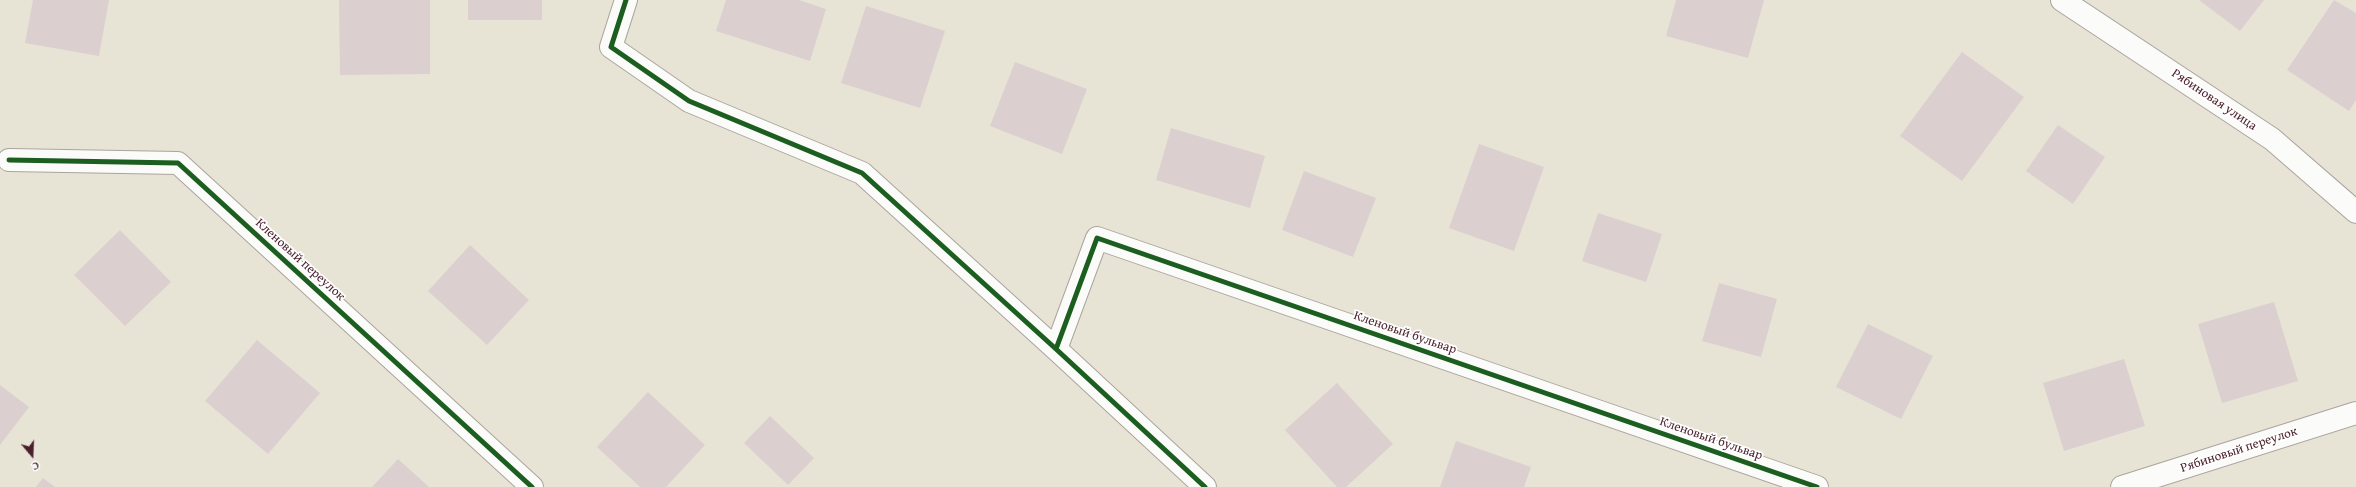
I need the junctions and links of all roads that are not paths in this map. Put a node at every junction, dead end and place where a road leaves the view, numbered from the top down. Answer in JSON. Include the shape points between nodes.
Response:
{"nodes":[{"id":1,"x":626,"y":0,"type":"edge"},
{"id":2,"x":2062,"y":0,"type":"edge"},
{"id":3,"x":3,"y":158,"type":"edge"},
{"id":4,"x":2356,"y":212,"type":"edge"},
{"id":5,"x":1056,"y":349,"type":"junction"},
{"id":6,"x":2356,"y":413,"type":"edge"},
{"id":7,"x":532,"y":487,"type":"edge"},
{"id":8,"x":1205,"y":487,"type":"edge"},
{"id":9,"x":1817,"y":487,"type":"edge"},
{"id":10,"x":2122,"y":487,"type":"edge"}],
"edges":[{"from":1,"to":5,"type":"street","via":[[611,47],[689,101],[862,173]]},
{"from":2,"to":4,"type":"street","name":"Рябиновая улица","via":[[2272,139]]},
{"from":3,"to":7,"type":"street","name":"Кленовый переулок","via":[[178,163]]},
{"from":5,"to":8,"type":"street"},
{"from":5,"to":9,"type":"street","name":"Кленовый бульвар","via":[[1097,238]]},
{"from":6,"to":10,"type":"street","name":"Рябиновый переулок"}]}
